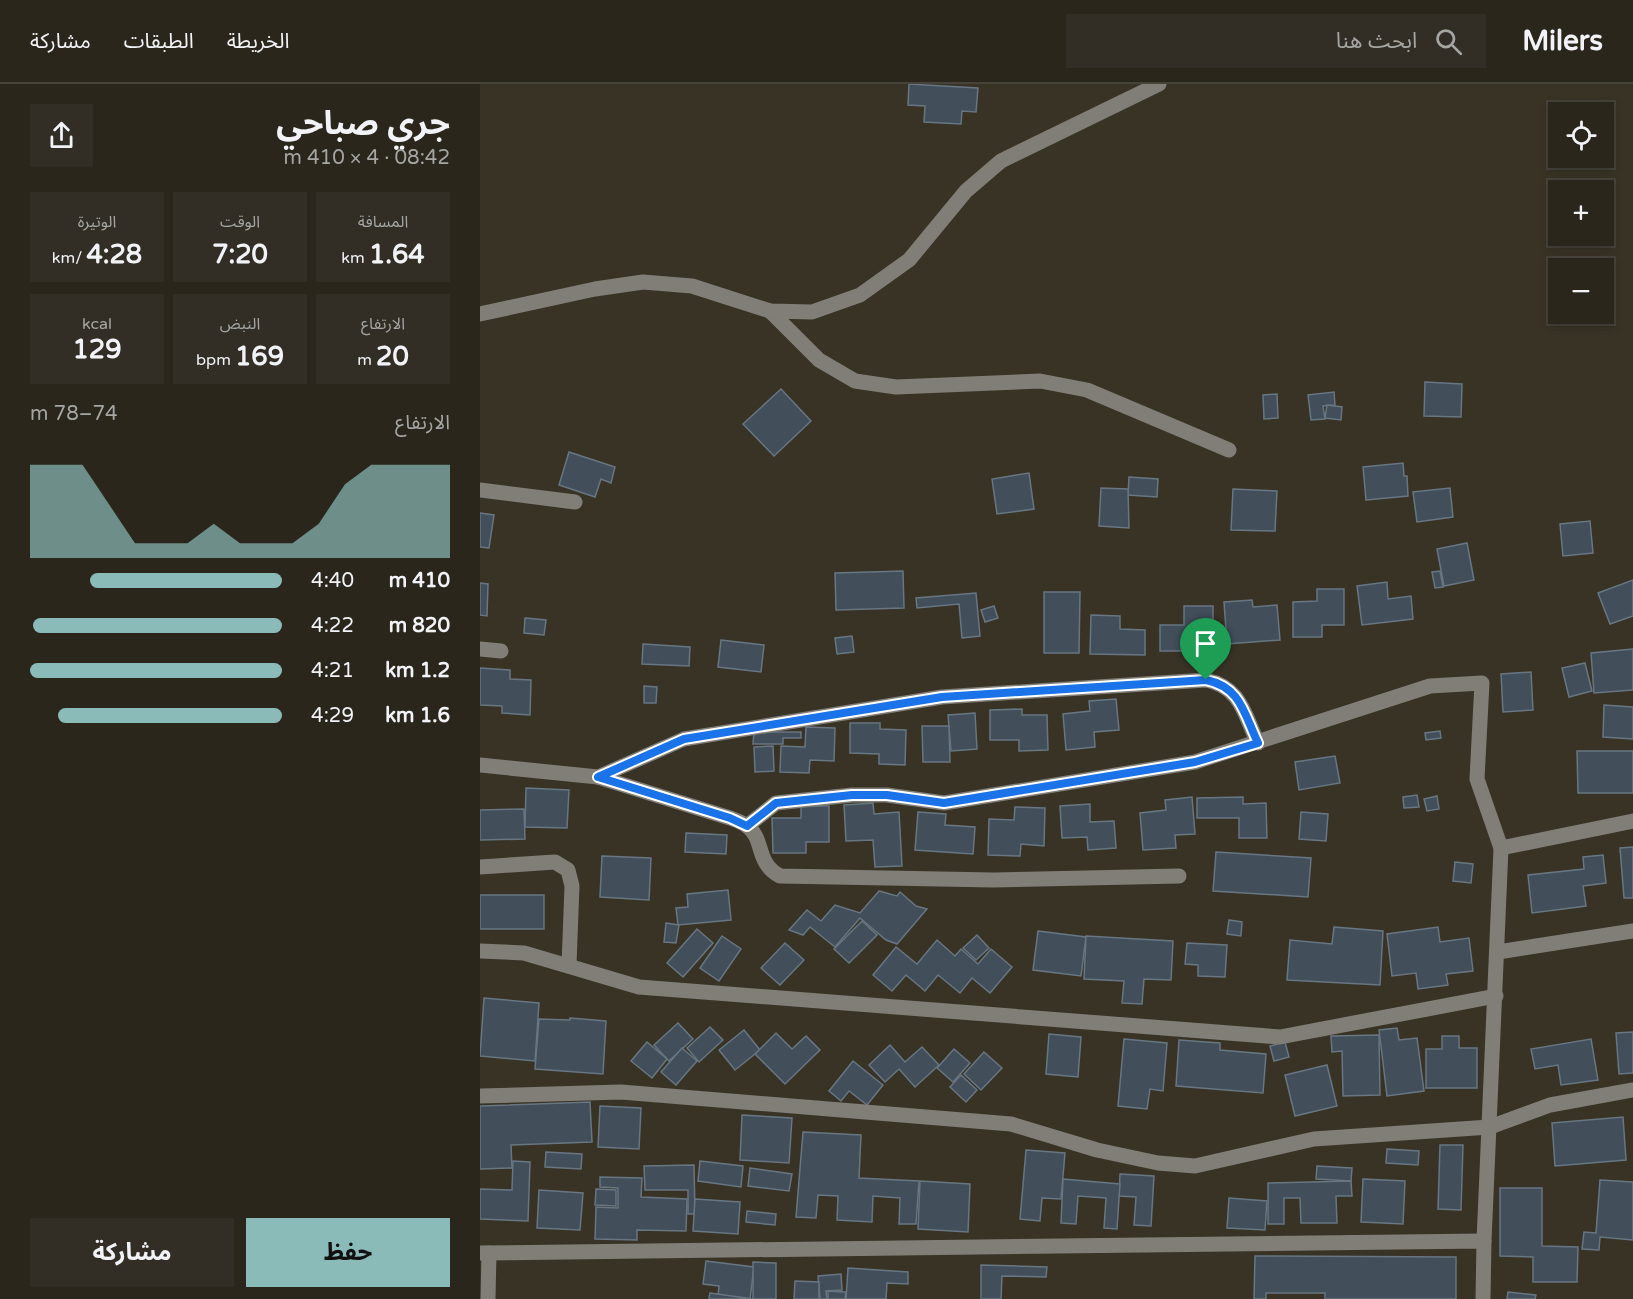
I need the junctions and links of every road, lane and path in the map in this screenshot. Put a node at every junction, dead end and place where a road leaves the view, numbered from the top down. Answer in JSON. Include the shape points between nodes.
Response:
{"nodes":[{"id":1,"x":1160,"y":84,"type":"edge"},
{"id":2,"x":770,"y":311,"type":"junction"},
{"id":3,"x":480,"y":314,"type":"edge"},
{"id":4,"x":1229,"y":450,"type":"dead end"},
{"id":5,"x":480,"y":490,"type":"edge"},
{"id":6,"x":575,"y":502,"type":"dead end"},
{"id":7,"x":480,"y":649,"type":"edge"},
{"id":8,"x":501,"y":651,"type":"dead end"},
{"id":9,"x":1258,"y":743,"type":"junction"},
{"id":10,"x":480,"y":765,"type":"edge"},
{"id":11,"x":598,"y":777,"type":"junction"},
{"id":12,"x":1633,"y":820,"type":"edge"},
{"id":13,"x":747,"y":826,"type":"junction"},
{"id":14,"x":1501,"y":848,"type":"junction"},
{"id":15,"x":480,"y":867,"type":"edge"},
{"id":16,"x":1179,"y":876,"type":"dead end"},
{"id":17,"x":1633,"y":931,"type":"edge"},
{"id":18,"x":480,"y":951,"type":"edge"},
{"id":19,"x":1498,"y":952,"type":"junction"},
{"id":20,"x":569,"y":965,"type":"junction"},
{"id":21,"x":1496,"y":996,"type":"junction"},
{"id":22,"x":1633,"y":1090,"type":"edge"},
{"id":23,"x":480,"y":1096,"type":"edge"},
{"id":24,"x":1490,"y":1127,"type":"junction"},
{"id":25,"x":1484,"y":1241,"type":"junction"},
{"id":26,"x":484,"y":1253,"type":"edge"},
{"id":27,"x":488,"y":1299,"type":"edge"},
{"id":28,"x":1483,"y":1299,"type":"edge"}],
"edges":[{"from":1,"to":2,"type":"street","via":[[1001,161],[966,191],[909,260],[860,295],[812,312]]},
{"from":2,"to":3,"type":"street","via":[[692,286],[643,282]]},
{"from":2,"to":4,"type":"street","via":[[819,360],[855,381],[896,387],[1040,381],[1087,390]]},
{"from":5,"to":6,"type":"street"},
{"from":7,"to":8,"type":"street"},
{"from":9,"to":11,"type":"street","via":[[1235,694],[1223,684],[1206,680],[942,697],[684,739]]},
{"from":9,"to":13,"type":"street","via":[[1195,762],[944,803],[887,795],[852,795],[776,803]]},
{"from":9,"to":14,"type":"street","via":[[1430,686],[1482,683],[1477,779]]},
{"from":10,"to":11,"type":"street"},
{"from":11,"to":13,"type":"street"},
{"from":12,"to":14,"type":"street"},
{"from":13,"to":16,"type":"street","via":[[764,862],[780,876],[993,880]]},
{"from":14,"to":19,"type":"street"},
{"from":15,"to":20,"type":"street","via":[[555,861],[568,870],[572,886]]},
{"from":17,"to":19,"type":"street"},
{"from":18,"to":20,"type":"street","via":[[524,953]]},
{"from":19,"to":21,"type":"street"},
{"from":20,"to":21,"type":"street","via":[[639,987],[1280,1036]]},
{"from":21,"to":24,"type":"street"},
{"from":22,"to":24,"type":"street","via":[[1550,1105]]},
{"from":23,"to":24,"type":"street","via":[[621,1092],[1011,1124],[1097,1150],[1195,1166],[1314,1139]]},
{"from":24,"to":25,"type":"street"},
{"from":25,"to":26,"type":"street"},
{"from":25,"to":28,"type":"street"},
{"from":26,"to":27,"type":"street"}]}
